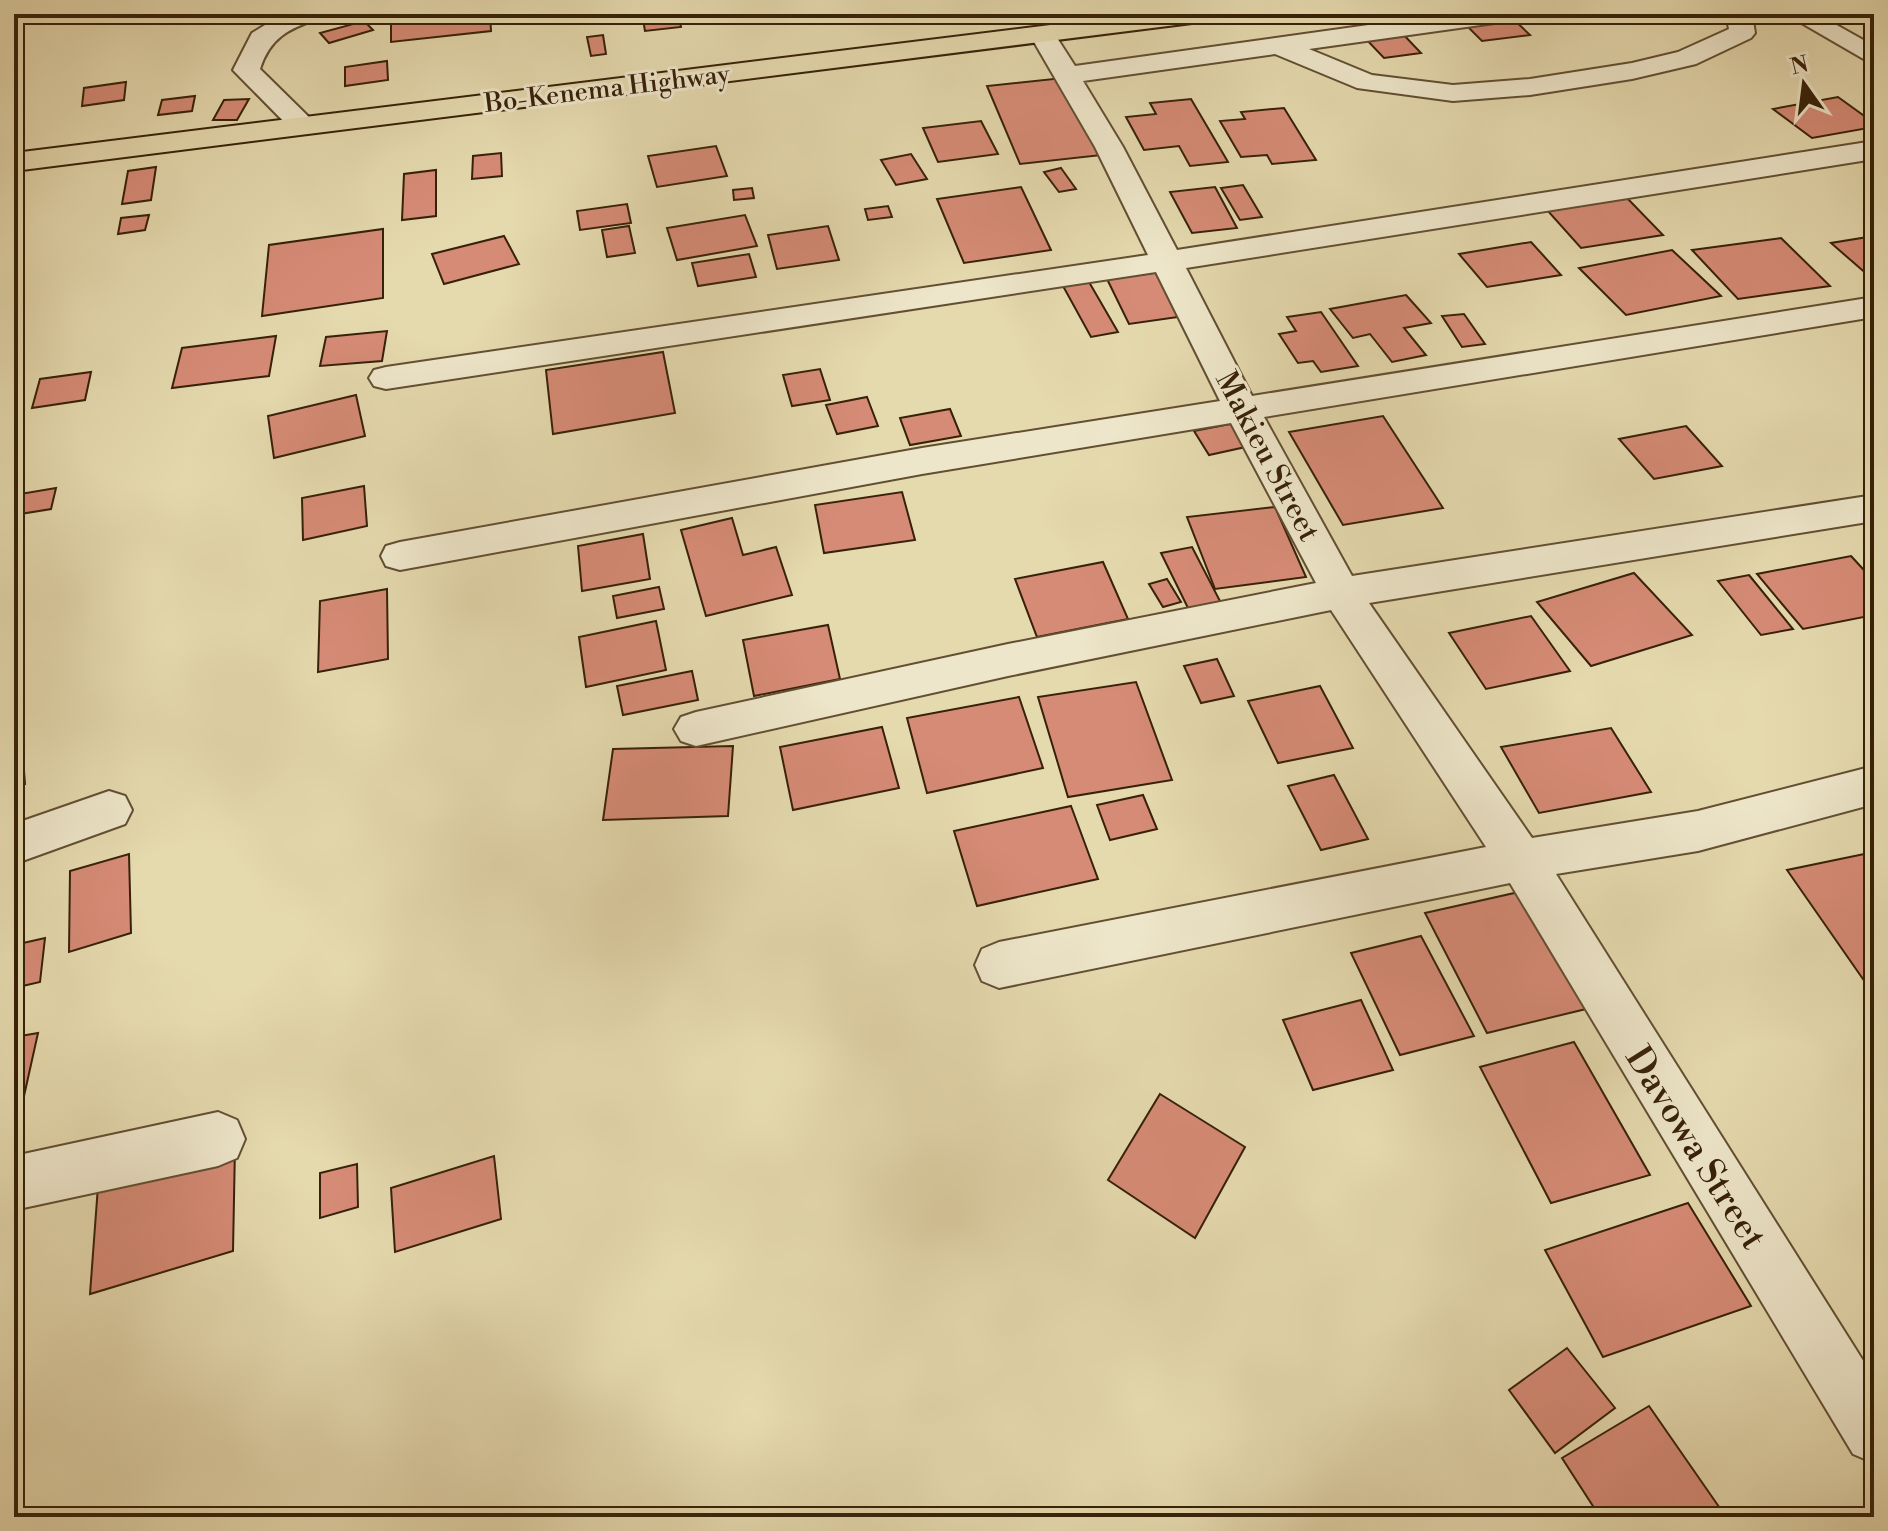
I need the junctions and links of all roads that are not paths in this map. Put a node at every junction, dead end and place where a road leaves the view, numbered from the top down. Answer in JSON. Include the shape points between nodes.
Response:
{"nodes":[{"id":1,"x":308,"y":14,"type":"edge"},
{"id":2,"x":1200,"y":14,"type":"edge"},
{"id":3,"x":1502,"y":14,"type":"edge"},
{"id":4,"x":1739,"y":14,"type":"edge"},
{"id":5,"x":1799,"y":14,"type":"edge"},
{"id":6,"x":1043,"y":35,"type":"junction"},
{"id":7,"x":1277,"y":45,"type":"junction"},
{"id":8,"x":1874,"y":57,"type":"edge"},
{"id":9,"x":1067,"y":75,"type":"junction"},
{"id":10,"x":303,"y":125,"type":"junction"},
{"id":11,"x":1874,"y":150,"type":"edge"},
{"id":12,"x":14,"y":162,"type":"edge"},
{"id":13,"x":1168,"y":261,"type":"junction"},
{"id":14,"x":1874,"y":307,"type":"edge"},
{"id":15,"x":386,"y":378,"type":"dead end"},
{"id":16,"x":1242,"y":410,"type":"junction"},
{"id":17,"x":1874,"y":508,"type":"edge"},
{"id":18,"x":400,"y":556,"type":"dead end"},
{"id":19,"x":1341,"y":593,"type":"junction"},
{"id":20,"x":696,"y":729,"type":"dead end"},
{"id":21,"x":1874,"y":785,"type":"edge"},
{"id":22,"x":109,"y":810,"type":"dead end"},
{"id":23,"x":14,"y":844,"type":"edge"},
{"id":24,"x":1521,"y":860,"type":"junction"},
{"id":25,"x":999,"y":965,"type":"dead end"},
{"id":26,"x":218,"y":1139,"type":"dead end"},
{"id":27,"x":14,"y":1183,"type":"edge"},
{"id":28,"x":1874,"y":1433,"type":"edge"}],
"edges":[{"from":1,"to":10,"type":"street","via":[[278,24],[254,43],[246,70]]},
{"from":2,"to":6,"type":"highway","name":"Bo-Kenema Highway"},
{"from":3,"to":7,"type":"street"},
{"from":4,"to":7,"type":"street","via":[[1742,33],[1687,58],[1530,87],[1453,93],[1367,82]]},
{"from":5,"to":8,"type":"street"},
{"from":6,"to":9,"type":"street","name":"Makieu Street"},
{"from":6,"to":10,"type":"highway","name":"Bo-Kenema Highway"},
{"from":7,"to":9,"type":"street"},
{"from":9,"to":13,"type":"street","name":"Makieu Street"},
{"from":10,"to":12,"type":"highway","name":"Bo-Kenema Highway"},
{"from":11,"to":13,"type":"street"},
{"from":13,"to":15,"type":"street"},
{"from":13,"to":16,"type":"street","name":"Makieu Street"},
{"from":14,"to":16,"type":"street"},
{"from":16,"to":18,"type":"street","via":[[922,461]]},
{"from":16,"to":19,"type":"street","name":"Makieu Street"},
{"from":17,"to":19,"type":"street"},
{"from":19,"to":20,"type":"street"},
{"from":19,"to":24,"type":"street","name":"Makieu Street"},
{"from":21,"to":24,"type":"street","via":[[1698,831]]},
{"from":22,"to":23,"type":"street"},
{"from":24,"to":25,"type":"street"},
{"from":24,"to":28,"type":"street","name":"Davowa Street"},
{"from":26,"to":27,"type":"street"}]}
